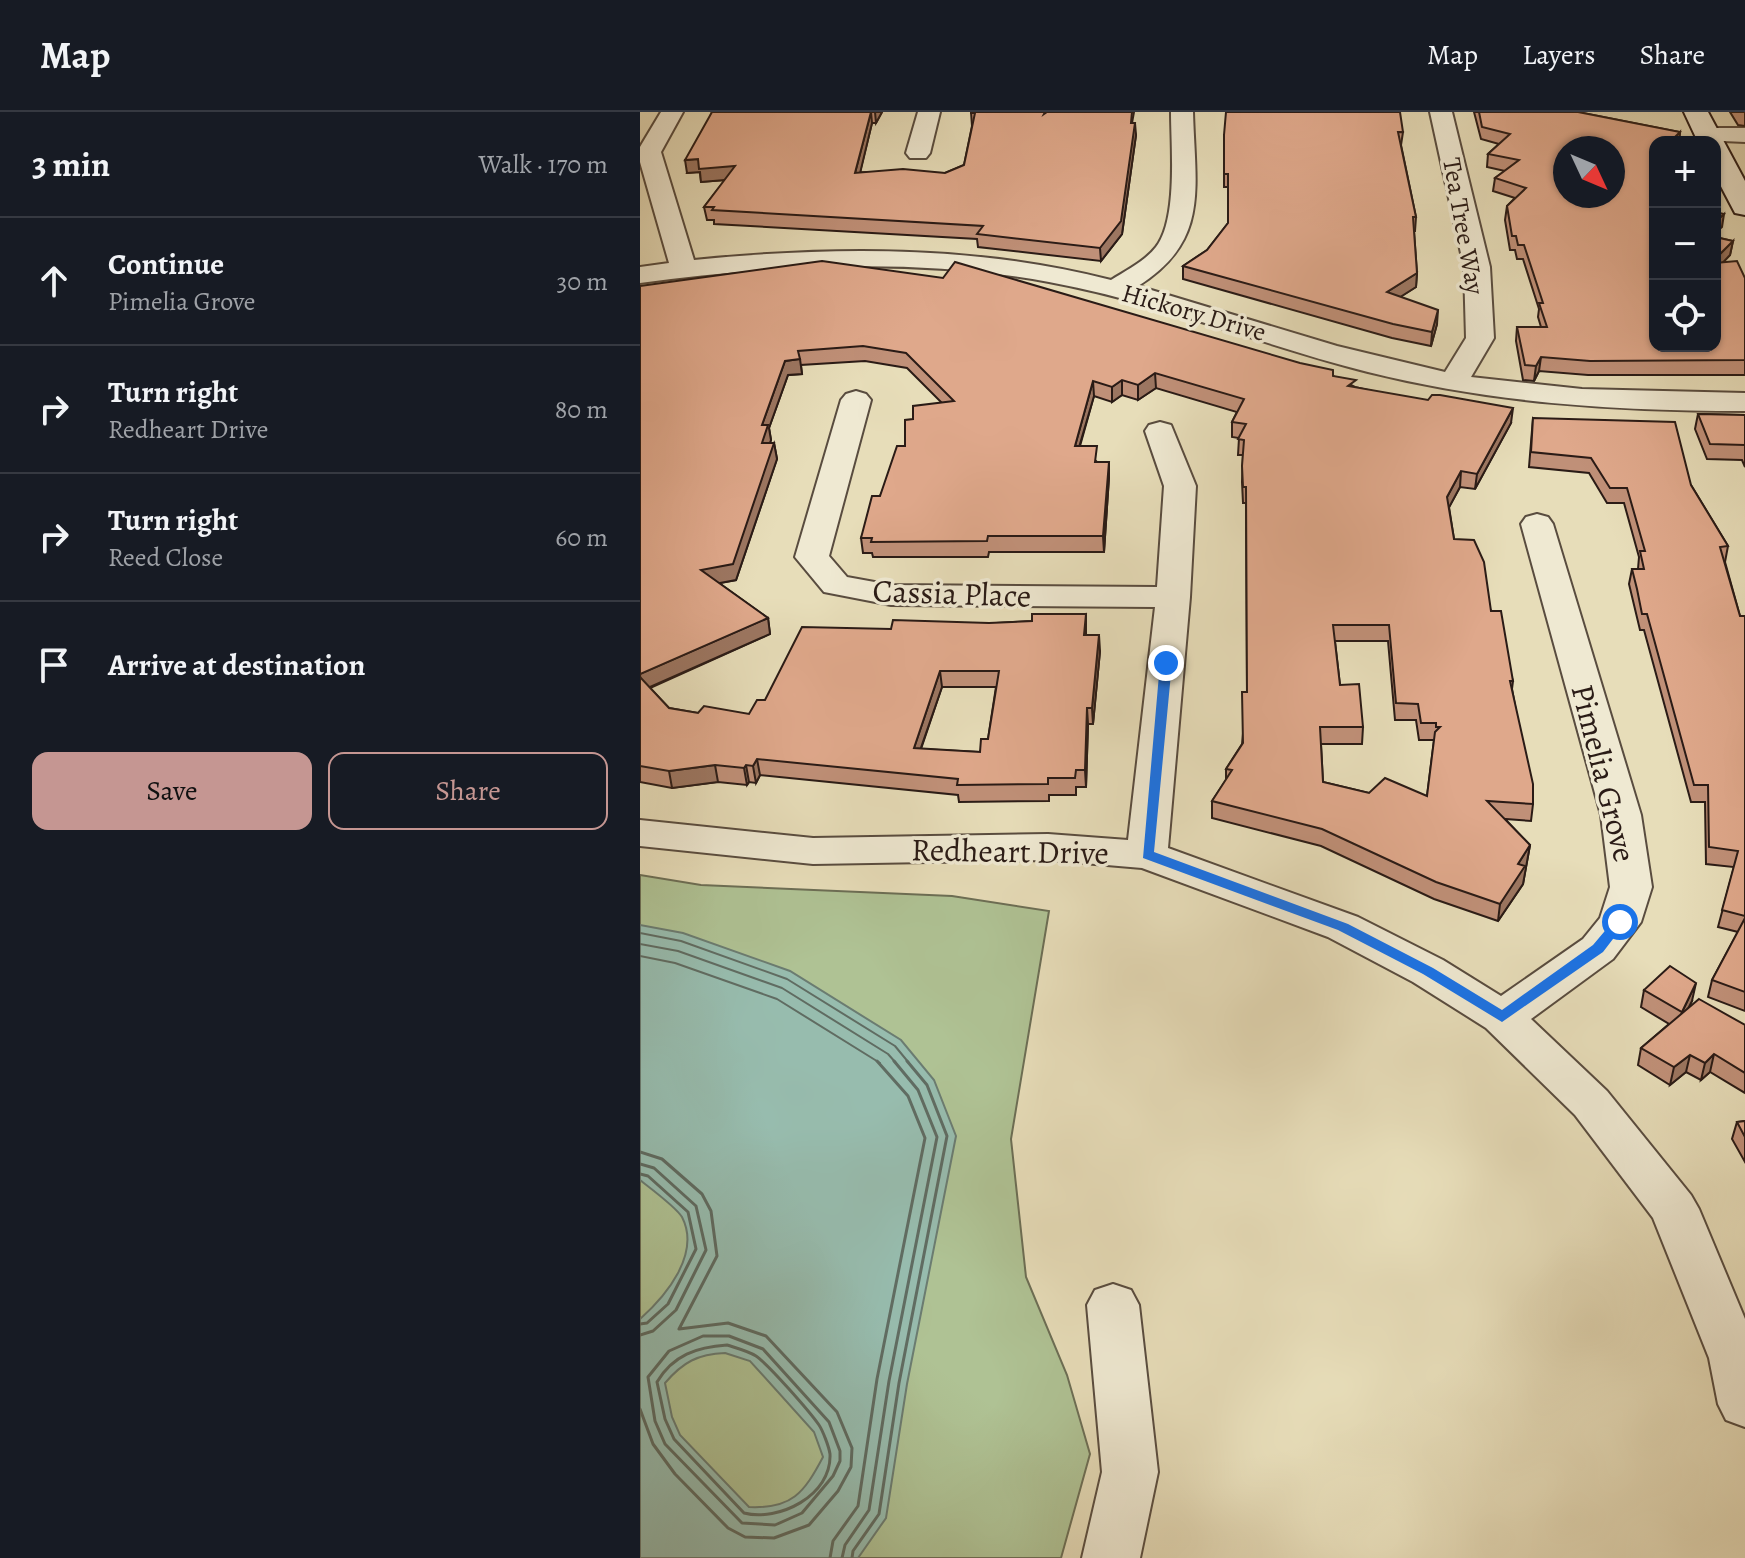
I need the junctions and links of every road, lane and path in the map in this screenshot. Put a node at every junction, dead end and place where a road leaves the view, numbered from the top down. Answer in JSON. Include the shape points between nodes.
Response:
{"nodes":[{"id":1,"x":672,"y":112,"type":"edge"},
{"id":2,"x":929,"y":112,"type":"edge"},
{"id":3,"x":1182,"y":112,"type":"edge"},
{"id":4,"x":1441,"y":112,"type":"edge"},
{"id":5,"x":1696,"y":112,"type":"edge"},
{"id":6,"x":1745,"y":135,"type":"edge"},
{"id":7,"x":1708,"y":136,"type":"edge"},
{"id":8,"x":1721,"y":140,"type":"edge"},
{"id":9,"x":645,"y":152,"type":"edge"},
{"id":10,"x":918,"y":153,"type":"dead end"},
{"id":11,"x":1721,"y":161,"type":"edge"},
{"id":12,"x":1745,"y":207,"type":"edge"},
{"id":13,"x":683,"y":268,"type":"junction"},
{"id":14,"x":640,"y":275,"type":"edge"},
{"id":15,"x":1115,"y":289,"type":"junction"},
{"id":16,"x":1454,"y":381,"type":"junction"},
{"id":17,"x":856,"y":400,"type":"dead end"},
{"id":18,"x":1745,"y":402,"type":"edge"},
{"id":19,"x":1160,"y":431,"type":"dead end"},
{"id":20,"x":1537,"y":524,"type":"dead end"},
{"id":21,"x":1173,"y":597,"type":"junction"},
{"id":22,"x":640,"y":833,"type":"edge"},
{"id":23,"x":1147,"y":855,"type":"junction"},
{"id":24,"x":1502,"y":1017,"type":"junction"},
{"id":25,"x":1113,"y":1305,"type":"dead end"},
{"id":26,"x":1745,"y":1404,"type":"edge"},
{"id":27,"x":1111,"y":1558,"type":"edge"}],
"edges":[{"from":1,"to":9,"type":"street"},
{"from":2,"to":10,"type":"street"},
{"from":3,"to":15,"type":"street","via":[[1175,237],[1153,265]]},
{"from":4,"to":16,"type":"street","name":"Tea Tree Way","via":[[1477,267],[1480,338]]},
{"from":5,"to":7,"type":"main road"},
{"from":6,"to":8,"type":"street"},
{"from":9,"to":13,"type":"street"},
{"from":11,"to":12,"type":"main road"},
{"from":13,"to":14,"type":"street","name":"Hickory Drive"},
{"from":13,"to":15,"type":"street","name":"Hickory Drive","via":[[855,257],[955,262]]},
{"from":15,"to":16,"type":"street","name":"Hickory Drive","via":[[1312,347]]},
{"from":16,"to":18,"type":"street","name":"Hickory Drive","via":[[1573,399]]},
{"from":17,"to":21,"type":"street","name":"Cassia Place","via":[[812,557],[836,585],[891,595]]},
{"from":19,"to":21,"type":"street","via":[[1180,486]]},
{"from":20,"to":24,"type":"street","name":"Pimelia Grove","via":[[1621,815],[1631,887],[1620,922],[1598,949]]},
{"from":21,"to":23,"type":"street"},
{"from":22,"to":23,"type":"street","name":"Redheart Drive","via":[[813,851],[1048,847]]},
{"from":23,"to":24,"type":"street","name":"Redheart Drive","via":[[1343,927]]},
{"from":24,"to":26,"type":"street","name":"Redheart Drive","via":[[1591,1103],[1674,1209],[1735,1358]]},
{"from":25,"to":27,"type":"street","via":[[1130,1472]]}]}
